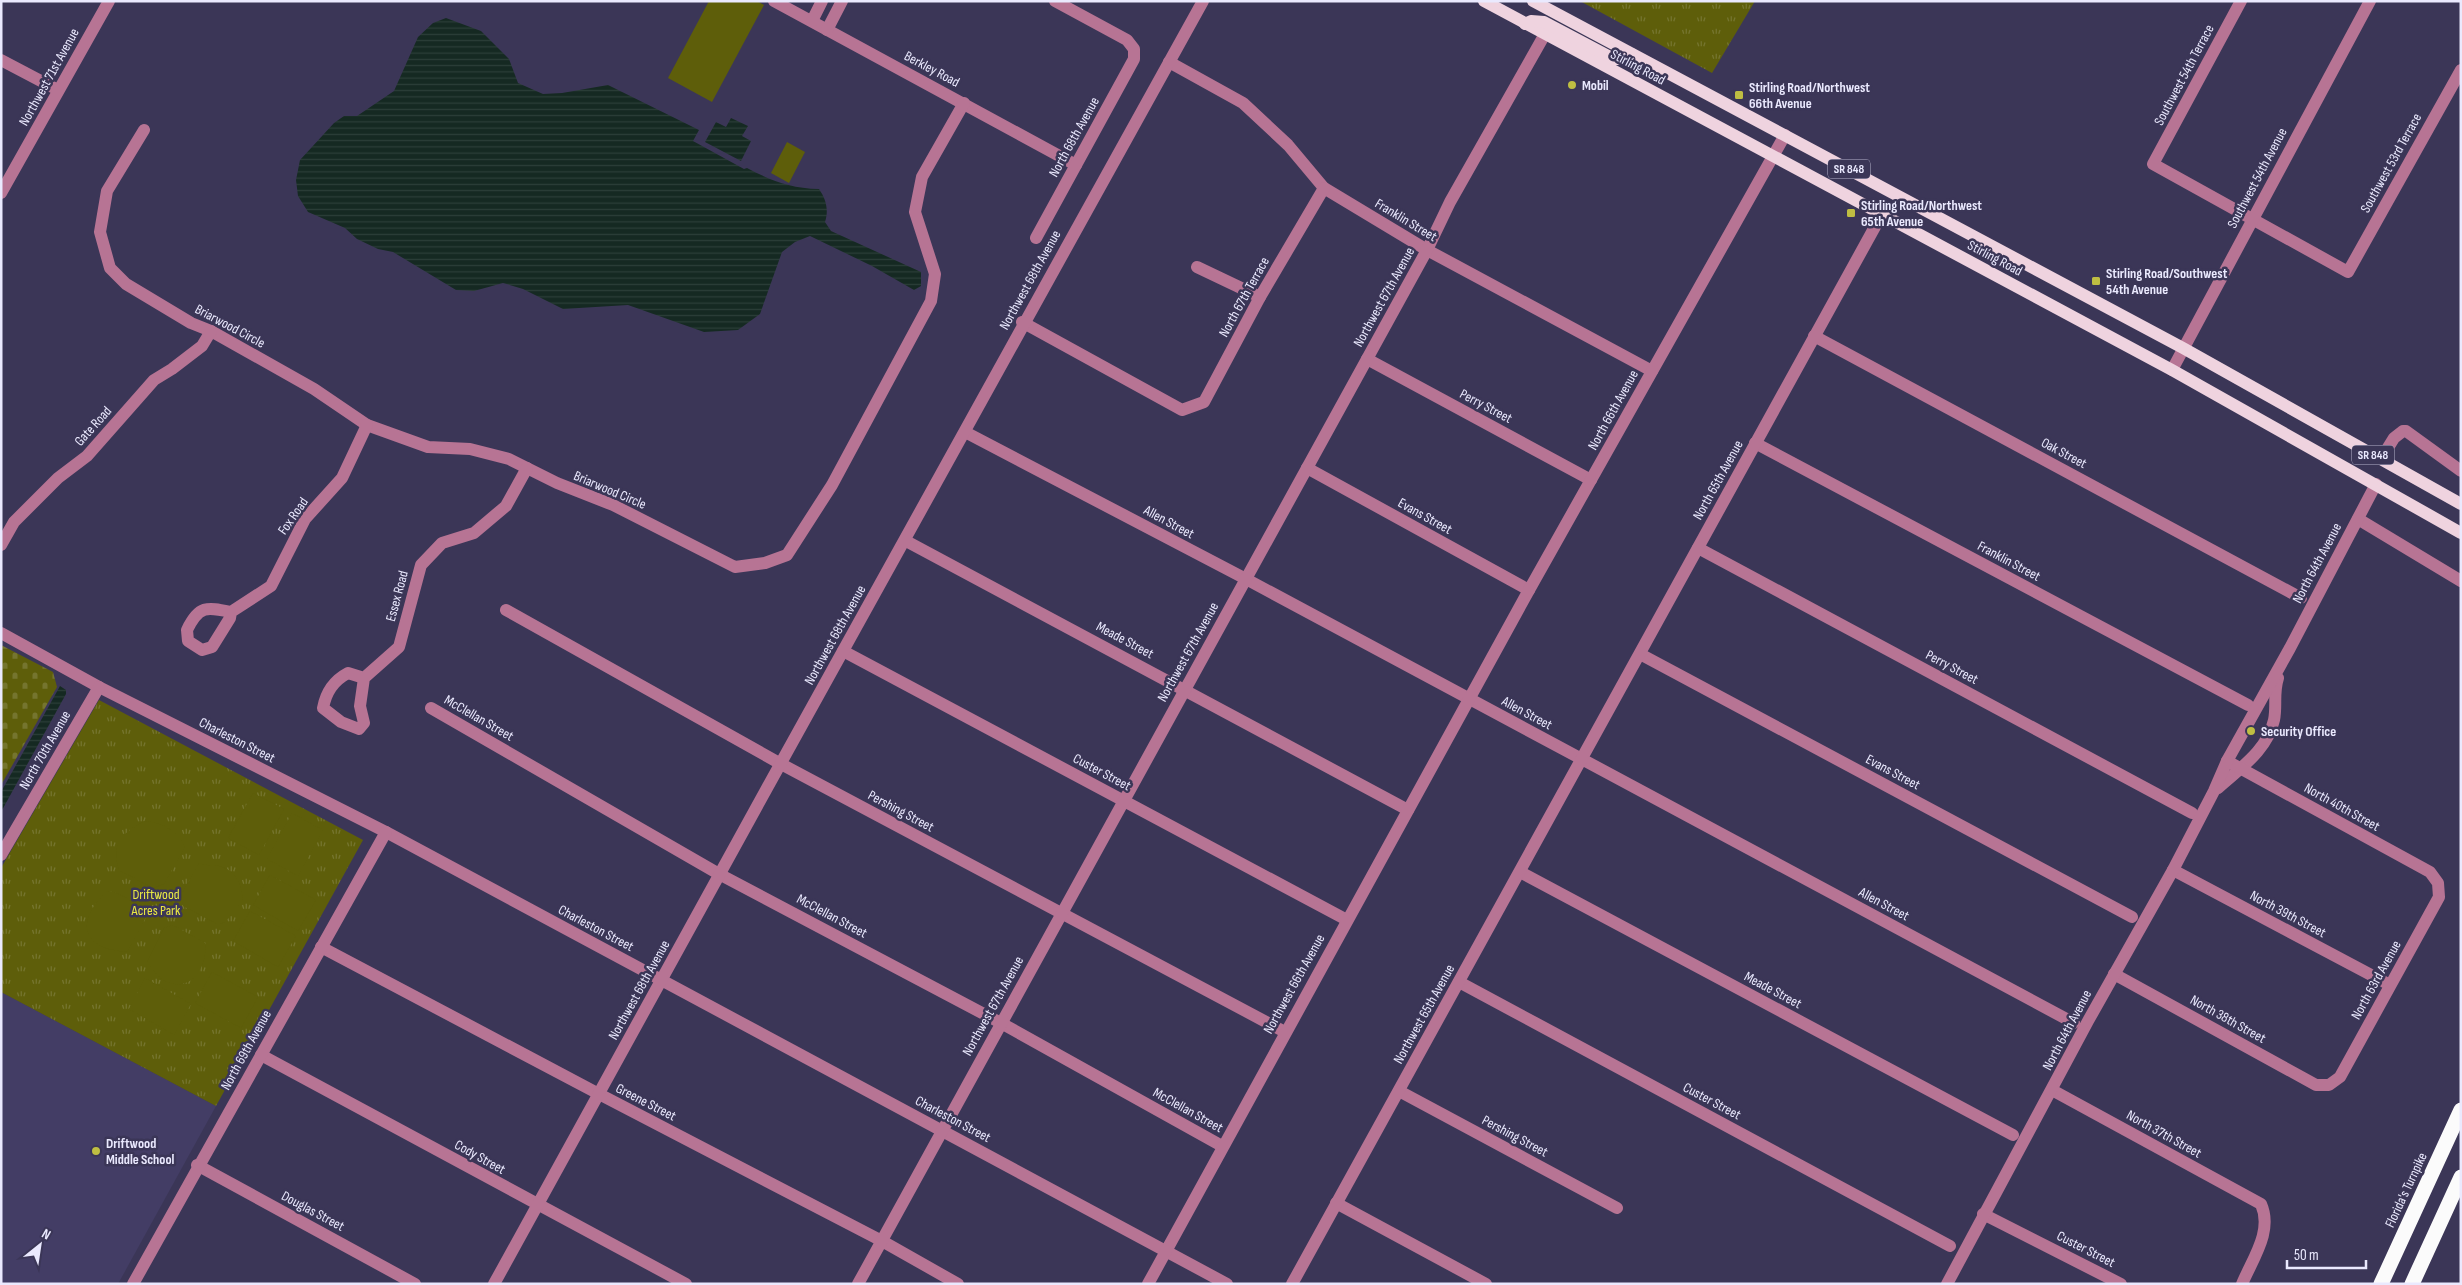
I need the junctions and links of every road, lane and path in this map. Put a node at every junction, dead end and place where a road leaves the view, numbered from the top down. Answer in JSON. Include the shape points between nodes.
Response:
{"nodes":[{"id":1,"x":109,"y":1,"type":"edge"},
{"id":2,"x":774,"y":1,"type":"edge"},
{"id":3,"x":822,"y":1,"type":"edge"},
{"id":4,"x":842,"y":1,"type":"edge"},
{"id":5,"x":1055,"y":1,"type":"edge"},
{"id":6,"x":1203,"y":1,"type":"edge"},
{"id":7,"x":1484,"y":1,"type":"edge"},
{"id":8,"x":1533,"y":1,"type":"edge"},
{"id":9,"x":2241,"y":1,"type":"edge"},
{"id":10,"x":2370,"y":1,"type":"edge"},
{"id":11,"x":812,"y":21,"type":"junction"},
{"id":12,"x":1526,"y":24,"type":"junction"},
{"id":13,"x":827,"y":30,"type":"junction"},
{"id":14,"x":1545,"y":34,"type":"junction"},
{"id":15,"x":1632,"y":54,"type":"junction"},
{"id":16,"x":1,"y":60,"type":"edge"},
{"id":17,"x":1169,"y":62,"type":"junction"},
{"id":18,"x":2461,"y":70,"type":"edge"},
{"id":19,"x":58,"y":90,"type":"junction"},
{"id":20,"x":964,"y":103,"type":"junction"},
{"id":21,"x":144,"y":130,"type":"dead end"},
{"id":22,"x":1786,"y":135,"type":"junction"},
{"id":23,"x":1773,"y":156,"type":"junction"},
{"id":24,"x":1076,"y":165,"type":"junction"},
{"id":25,"x":1324,"y":188,"type":"junction"},
{"id":26,"x":1,"y":193,"type":"edge"},
{"id":27,"x":1882,"y":214,"type":"junction"},
{"id":28,"x":2252,"y":218,"type":"junction"},
{"id":29,"x":1036,"y":238,"type":"dead end"},
{"id":30,"x":1427,"y":250,"type":"junction"},
{"id":31,"x":1196,"y":267,"type":"dead end"},
{"id":32,"x":1260,"y":297,"type":"junction"},
{"id":33,"x":1022,"y":322,"type":"junction"},
{"id":34,"x":211,"y":331,"type":"junction"},
{"id":35,"x":1814,"y":336,"type":"junction"},
{"id":36,"x":2183,"y":348,"type":"junction"},
{"id":37,"x":1367,"y":359,"type":"junction"},
{"id":38,"x":2172,"y":370,"type":"junction"},
{"id":39,"x":1652,"y":371,"type":"junction"},
{"id":40,"x":367,"y":425,"type":"junction"},
{"id":41,"x":965,"y":432,"type":"junction"},
{"id":42,"x":1755,"y":443,"type":"junction"},
{"id":43,"x":2381,"y":459,"type":"junction"},
{"id":44,"x":527,"y":468,"type":"junction"},
{"id":45,"x":1307,"y":468,"type":"junction"},
{"id":46,"x":2461,"y":471,"type":"edge"},
{"id":47,"x":1591,"y":480,"type":"junction"},
{"id":48,"x":2376,"y":484,"type":"junction"},
{"id":49,"x":2461,"y":504,"type":"edge"},
{"id":50,"x":2358,"y":518,"type":"junction"},
{"id":51,"x":2461,"y":533,"type":"edge"},
{"id":52,"x":906,"y":540,"type":"junction"},
{"id":53,"x":1,"y":545,"type":"edge"},
{"id":54,"x":1698,"y":548,"type":"junction"},
{"id":55,"x":1246,"y":579,"type":"junction"},
{"id":56,"x":2461,"y":581,"type":"edge"},
{"id":57,"x":1529,"y":590,"type":"junction"},
{"id":58,"x":2301,"y":598,"type":"dead end"},
{"id":59,"x":506,"y":610,"type":"dead end"},
{"id":60,"x":231,"y":612,"type":"dead end"},
{"id":61,"x":1,"y":632,"type":"edge"},
{"id":62,"x":843,"y":651,"type":"junction"},
{"id":63,"x":1640,"y":654,"type":"junction"},
{"id":64,"x":2285,"y":656,"type":"junction"},
{"id":65,"x":364,"y":678,"type":"dead end"},
{"id":66,"x":99,"y":686,"type":"junction"},
{"id":67,"x":1185,"y":689,"type":"junction"},
{"id":68,"x":1469,"y":700,"type":"junction"},
{"id":69,"x":2248,"y":705,"type":"dead end"},
{"id":70,"x":431,"y":708,"type":"dead end"},
{"id":71,"x":1581,"y":760,"type":"junction"},
{"id":72,"x":2226,"y":761,"type":"junction"},
{"id":73,"x":781,"y":764,"type":"junction"},
{"id":74,"x":2240,"y":768,"type":"junction"},
{"id":75,"x":2214,"y":791,"type":"junction"},
{"id":76,"x":1124,"y":800,"type":"junction"},
{"id":77,"x":1408,"y":810,"type":"junction"},
{"id":78,"x":2192,"y":813,"type":"dead end"},
{"id":79,"x":386,"y":832,"type":"junction"},
{"id":80,"x":1,"y":855,"type":"edge"},
{"id":81,"x":2173,"y":870,"type":"junction"},
{"id":82,"x":1520,"y":872,"type":"junction"},
{"id":83,"x":719,"y":874,"type":"junction"},
{"id":84,"x":2438,"y":883,"type":"joint"},
{"id":85,"x":1062,"y":913,"type":"junction"},
{"id":86,"x":2132,"y":917,"type":"dead end"},
{"id":87,"x":1347,"y":920,"type":"junction"},
{"id":88,"x":321,"y":947,"type":"junction"},
{"id":89,"x":2114,"y":974,"type":"junction"},
{"id":90,"x":662,"y":980,"type":"junction"},
{"id":91,"x":1459,"y":982,"type":"junction"},
{"id":92,"x":2390,"y":985,"type":"junction"},
{"id":93,"x":1001,"y":1023,"type":"junction"},
{"id":94,"x":2074,"y":1023,"type":"dead end"},
{"id":95,"x":1285,"y":1032,"type":"junction"},
{"id":96,"x":261,"y":1055,"type":"junction"},
{"id":97,"x":2329,"y":1086,"type":"joint"},
{"id":98,"x":2052,"y":1090,"type":"junction"},
{"id":99,"x":1399,"y":1091,"type":"junction"},
{"id":100,"x":599,"y":1094,"type":"junction"},
{"id":101,"x":2461,"y":1110,"type":"edge"},
{"id":102,"x":942,"y":1130,"type":"junction"},
{"id":103,"x":2013,"y":1135,"type":"dead end"},
{"id":104,"x":1222,"y":1146,"type":"junction"},
{"id":105,"x":197,"y":1166,"type":"junction"},
{"id":106,"x":2461,"y":1177,"type":"edge"},
{"id":107,"x":1336,"y":1203,"type":"junction"},
{"id":108,"x":537,"y":1205,"type":"junction"},
{"id":109,"x":1617,"y":1208,"type":"dead end"},
{"id":110,"x":1983,"y":1214,"type":"junction"},
{"id":111,"x":882,"y":1241,"type":"junction"},
{"id":112,"x":1950,"y":1246,"type":"dead end"},
{"id":113,"x":1165,"y":1252,"type":"junction"},
{"id":114,"x":136,"y":1282,"type":"edge"},
{"id":115,"x":415,"y":1284,"type":"edge"},
{"id":116,"x":494,"y":1284,"type":"edge"},
{"id":117,"x":686,"y":1284,"type":"edge"},
{"id":118,"x":858,"y":1284,"type":"edge"},
{"id":119,"x":958,"y":1284,"type":"edge"},
{"id":120,"x":1148,"y":1284,"type":"edge"},
{"id":121,"x":1227,"y":1284,"type":"edge"},
{"id":122,"x":1292,"y":1284,"type":"edge"},
{"id":123,"x":1486,"y":1284,"type":"edge"},
{"id":124,"x":1947,"y":1284,"type":"edge"},
{"id":125,"x":2121,"y":1284,"type":"edge"},
{"id":126,"x":2242,"y":1284,"type":"edge"},
{"id":127,"x":2381,"y":1284,"type":"edge"},
{"id":128,"x":2412,"y":1284,"type":"edge"}],
"edges":[{"from":1,"to":19,"type":"street","name":"Northwest 71st Avenue"},
{"from":2,"to":11,"type":"street","name":"Berkley Road"},
{"from":3,"to":11,"type":"street"},
{"from":4,"to":13,"type":"street"},
{"from":5,"to":24,"type":"street","name":"North 68th Avenue","via":[[1127,40],[1134,49],[1134,59]]},
{"from":6,"to":17,"type":"street","name":"Northwest 68th Avenue"},
{"from":7,"to":12,"type":"main road","name":"Stirling Road","number":"SR 848"},
{"from":8,"to":15,"type":"main road","name":"Stirling Road","number":"SR 848"},
{"from":9,"to":28,"type":"street","name":"Southwest 54th Terrace","via":[[2153,164]]},
{"from":10,"to":28,"type":"street","name":"Southwest 54th Avenue"},
{"from":11,"to":13,"type":"street","name":"Berkley Road"},
{"from":12,"to":14,"type":"main road","name":"Stirling Road","number":"SR 848"},
{"from":12,"to":15,"type":"main road","via":[[1544,22],[1614,59],[1624,59]]},
{"from":13,"to":20,"type":"street","name":"Berkley Road"},
{"from":14,"to":23,"type":"main road","name":"Stirling Road","number":"SR 848"},
{"from":14,"to":30,"type":"street","name":"Northwest 67th Avenue"},
{"from":15,"to":22,"type":"main road","name":"Stirling Road","number":"SR 848"},
{"from":16,"to":19,"type":"street"},
{"from":17,"to":25,"type":"street","name":"Franklin Street","via":[[1243,103],[1288,145]]},
{"from":17,"to":33,"type":"street","name":"Northwest 68th Avenue"},
{"from":18,"to":28,"type":"street","name":"Southwest 53rd Terrace","via":[[2348,272]]},
{"from":19,"to":26,"type":"street","name":"Northwest 71st Avenue"},
{"from":20,"to":24,"type":"street","name":"Berkley Road"},
{"from":20,"to":44,"type":"street","name":"Briarwood Circle","via":[[922,178],[915,212],[935,274],[931,301],[832,485],[788,555],[765,563],[735,566],[613,505],[557,484]]},
{"from":21,"to":34,"type":"street","name":"Briarwood Circle","via":[[108,191],[100,232],[110,268],[126,284],[191,323]]},
{"from":22,"to":23,"type":"street","name":"North 66th Avenue"},
{"from":22,"to":36,"type":"main road","name":"Stirling Road","number":"SR 848"},
{"from":23,"to":27,"type":"main road","name":"Stirling Road","number":"SR 848"},
{"from":23,"to":39,"type":"street","name":"North 66th Avenue"},
{"from":24,"to":29,"type":"street","name":"North 68th Avenue"},
{"from":25,"to":30,"type":"street","name":"Franklin Street"},
{"from":25,"to":32,"type":"street","name":"North 67th Terrace"},
{"from":27,"to":35,"type":"street","name":"North 65th Avenue"},
{"from":27,"to":38,"type":"main road","name":"Stirling Road","number":"SR 848"},
{"from":28,"to":36,"type":"street","name":"Southwest 54th Avenue"},
{"from":30,"to":37,"type":"street","name":"Northwest 67th Avenue"},
{"from":30,"to":39,"type":"street","name":"Franklin Street"},
{"from":31,"to":32,"type":"street"},
{"from":32,"to":33,"type":"street","name":"North 67th Terrace","via":[[1204,402],[1182,410]]},
{"from":33,"to":41,"type":"street","name":"Northwest 68th Avenue"},
{"from":34,"to":40,"type":"street","name":"Briarwood Circle","via":[[314,389]]},
{"from":34,"to":53,"type":"street","name":"Gate Road","via":[[202,346],[154,380],[87,456],[58,478],[14,522]]},
{"from":35,"to":42,"type":"street","name":"North 65th Avenue"},
{"from":35,"to":58,"type":"street","name":"Oak Street"},
{"from":36,"to":38,"type":"street","name":"Southwest 54th Avenue"},
{"from":36,"to":43,"type":"main road","name":"Stirling Road","number":"SR 848"},
{"from":37,"to":45,"type":"street","name":"Northwest 67th Avenue"},
{"from":37,"to":47,"type":"street","name":"Perry Street"},
{"from":38,"to":48,"type":"main road","name":"Stirling Road","number":"SR 848"},
{"from":39,"to":47,"type":"street","name":"North 66th Avenue"},
{"from":40,"to":44,"type":"street","name":"Briarwood Circle","via":[[428,447],[470,449],[510,459]]},
{"from":40,"to":60,"type":"street","name":"Fox Road","via":[[342,478],[305,519],[271,586]]},
{"from":41,"to":52,"type":"street","name":"Northwest 68th Avenue"},
{"from":41,"to":55,"type":"street","name":"Allen Street"},
{"from":42,"to":54,"type":"street","name":"North 65th Avenue"},
{"from":42,"to":69,"type":"street","name":"Franklin Street"},
{"from":43,"to":46,"type":"street","via":[[2394,438],[2403,431]]},
{"from":43,"to":49,"type":"main road","name":"Stirling Road","number":"SR 848"},
{"from":44,"to":65,"type":"street","name":"Essex Road","via":[[506,506],[474,533],[442,543],[421,565],[399,647]]},
{"from":45,"to":55,"type":"street","name":"Northwest 67th Avenue"},
{"from":45,"to":57,"type":"street","name":"Evans Street"},
{"from":47,"to":57,"type":"street","name":"North 66th Avenue"},
{"from":48,"to":50,"type":"street","name":"North 64th Avenue"},
{"from":48,"to":51,"type":"main road","name":"Stirling Road","number":"SR 848"},
{"from":50,"to":56,"type":"street"},
{"from":50,"to":64,"type":"street","name":"North 64th Avenue"},
{"from":52,"to":62,"type":"street","name":"Northwest 68th Avenue"},
{"from":52,"to":67,"type":"street","name":"Meade Street"},
{"from":54,"to":63,"type":"street","name":"North 65th Avenue"},
{"from":54,"to":78,"type":"street","name":"Perry Street"},
{"from":55,"to":67,"type":"street","name":"Northwest 67th Avenue"},
{"from":55,"to":68,"type":"street","name":"Allen Street"},
{"from":57,"to":68,"type":"street","name":"North 66th Avenue"},
{"from":59,"to":73,"type":"street","name":"Pershing Street"},
{"from":61,"to":66,"type":"street","name":"Charleston Street"},
{"from":62,"to":73,"type":"street","name":"Northwest 68th Avenue"},
{"from":62,"to":76,"type":"street","name":"Custer Street"},
{"from":63,"to":71,"type":"street","name":"North 65th Avenue"},
{"from":63,"to":86,"type":"street","name":"Evans Street"},
{"from":64,"to":72,"type":"street","name":"North 64th Avenue"},
{"from":64,"to":74,"type":"street","name":"North 64th Avenue","via":[[2274,690],[2274,719],[2269,735],[2252,759]]},
{"from":66,"to":79,"type":"street","name":"Charleston Street"},
{"from":66,"to":80,"type":"street","name":"North 70th Avenue"},
{"from":67,"to":76,"type":"street","name":"Northwest 67th Avenue"},
{"from":67,"to":77,"type":"street","name":"Meade Street"},
{"from":68,"to":71,"type":"street","name":"Allen Street"},
{"from":68,"to":77,"type":"street","name":"Northwest 66th Avenue"},
{"from":70,"to":83,"type":"street","name":"McClellan Street"},
{"from":71,"to":82,"type":"street","name":"Northwest 65th Avenue"},
{"from":71,"to":94,"type":"street","name":"Allen Street"},
{"from":72,"to":74,"type":"street","name":"North 40th Street"},
{"from":72,"to":75,"type":"street","name":"North 64th Avenue"},
{"from":73,"to":83,"type":"street","name":"Northwest 68th Avenue"},
{"from":73,"to":85,"type":"street","name":"Pershing Street"},
{"from":74,"to":75,"type":"street","name":"North 64th Avenue"},
{"from":74,"to":84,"type":"street","name":"North 40th Street","via":[[2430,872]]},
{"from":75,"to":81,"type":"street","name":"North 64th Avenue"},
{"from":76,"to":85,"type":"street","name":"Northwest 67th Avenue"},
{"from":76,"to":87,"type":"street","name":"Custer Street"},
{"from":77,"to":87,"type":"street","name":"Northwest 66th Avenue"},
{"from":79,"to":88,"type":"street","name":"North 69th Avenue"},
{"from":79,"to":90,"type":"street","name":"Charleston Street"},
{"from":81,"to":89,"type":"street","name":"North 64th Avenue"},
{"from":81,"to":92,"type":"street","name":"North 39th Street"},
{"from":82,"to":91,"type":"street","name":"Northwest 65th Avenue"},
{"from":82,"to":103,"type":"street","name":"Meade Street"},
{"from":83,"to":90,"type":"street","name":"Northwest 68th Avenue"},
{"from":83,"to":93,"type":"street","name":"McClellan Street"},
{"from":84,"to":92,"type":"street","name":"North 63rd Avenue","via":[[2439,897]]},
{"from":85,"to":93,"type":"street","name":"Northwest 67th Avenue"},
{"from":85,"to":95,"type":"street","name":"Pershing Street"},
{"from":87,"to":95,"type":"street","name":"Northwest 66th Avenue"},
{"from":88,"to":96,"type":"street","name":"North 69th Avenue"},
{"from":88,"to":100,"type":"street","name":"Greene Street"},
{"from":89,"to":97,"type":"street","name":"North 38th Street","via":[[2316,1085]]},
{"from":89,"to":98,"type":"street","name":"North 64th Avenue"},
{"from":90,"to":100,"type":"street","name":"Northwest 68th Avenue"},
{"from":90,"to":102,"type":"street","name":"Charleston Street"},
{"from":91,"to":99,"type":"street","name":"Northwest 65th Avenue"},
{"from":91,"to":112,"type":"street","name":"Custer Street"},
{"from":92,"to":97,"type":"street","name":"North 63rd Avenue","via":[[2340,1077]]},
{"from":93,"to":102,"type":"street","name":"Northwest 67th Avenue"},
{"from":93,"to":104,"type":"street","name":"McClellan Street"},
{"from":95,"to":104,"type":"street","name":"Northwest 66th Avenue"},
{"from":96,"to":105,"type":"street","name":"North 69th Avenue"},
{"from":96,"to":108,"type":"street","name":"Cody Street"},
{"from":98,"to":110,"type":"street","name":"North 64th Avenue"},
{"from":98,"to":126,"type":"street","name":"North 37th Street","via":[[2261,1204],[2267,1217],[2265,1232]]},
{"from":99,"to":107,"type":"street","name":"Northwest 65th Avenue"},
{"from":99,"to":109,"type":"street","name":"Pershing Street"},
{"from":100,"to":108,"type":"street","name":"Northwest 68th Avenue"},
{"from":100,"to":111,"type":"street","name":"Greene Street"},
{"from":101,"to":127,"type":"highway","name":"Florida's Turnpike"},
{"from":102,"to":111,"type":"street","name":"Northwest 67th Avenue"},
{"from":102,"to":113,"type":"street","name":"Charleston Street"},
{"from":104,"to":113,"type":"street","name":"Northwest 66th Avenue"},
{"from":105,"to":114,"type":"street","name":"North 69th Avenue"},
{"from":105,"to":115,"type":"street","name":"Douglas Street"},
{"from":106,"to":128,"type":"highway"},
{"from":107,"to":122,"type":"street","name":"Northwest 65th Avenue"},
{"from":107,"to":123,"type":"street"},
{"from":108,"to":116,"type":"street","name":"Northwest 68th Avenue"},
{"from":108,"to":117,"type":"street","name":"Cody Street"},
{"from":110,"to":124,"type":"street","name":"North 64th Avenue"},
{"from":110,"to":125,"type":"street","name":"Custer Street"},
{"from":111,"to":118,"type":"street","name":"Northwest 67th Avenue"},
{"from":111,"to":119,"type":"street","name":"Greene Street"},
{"from":113,"to":120,"type":"street","name":"Northwest 66th Avenue"},
{"from":113,"to":121,"type":"street","name":"Charleston Street"}]}
